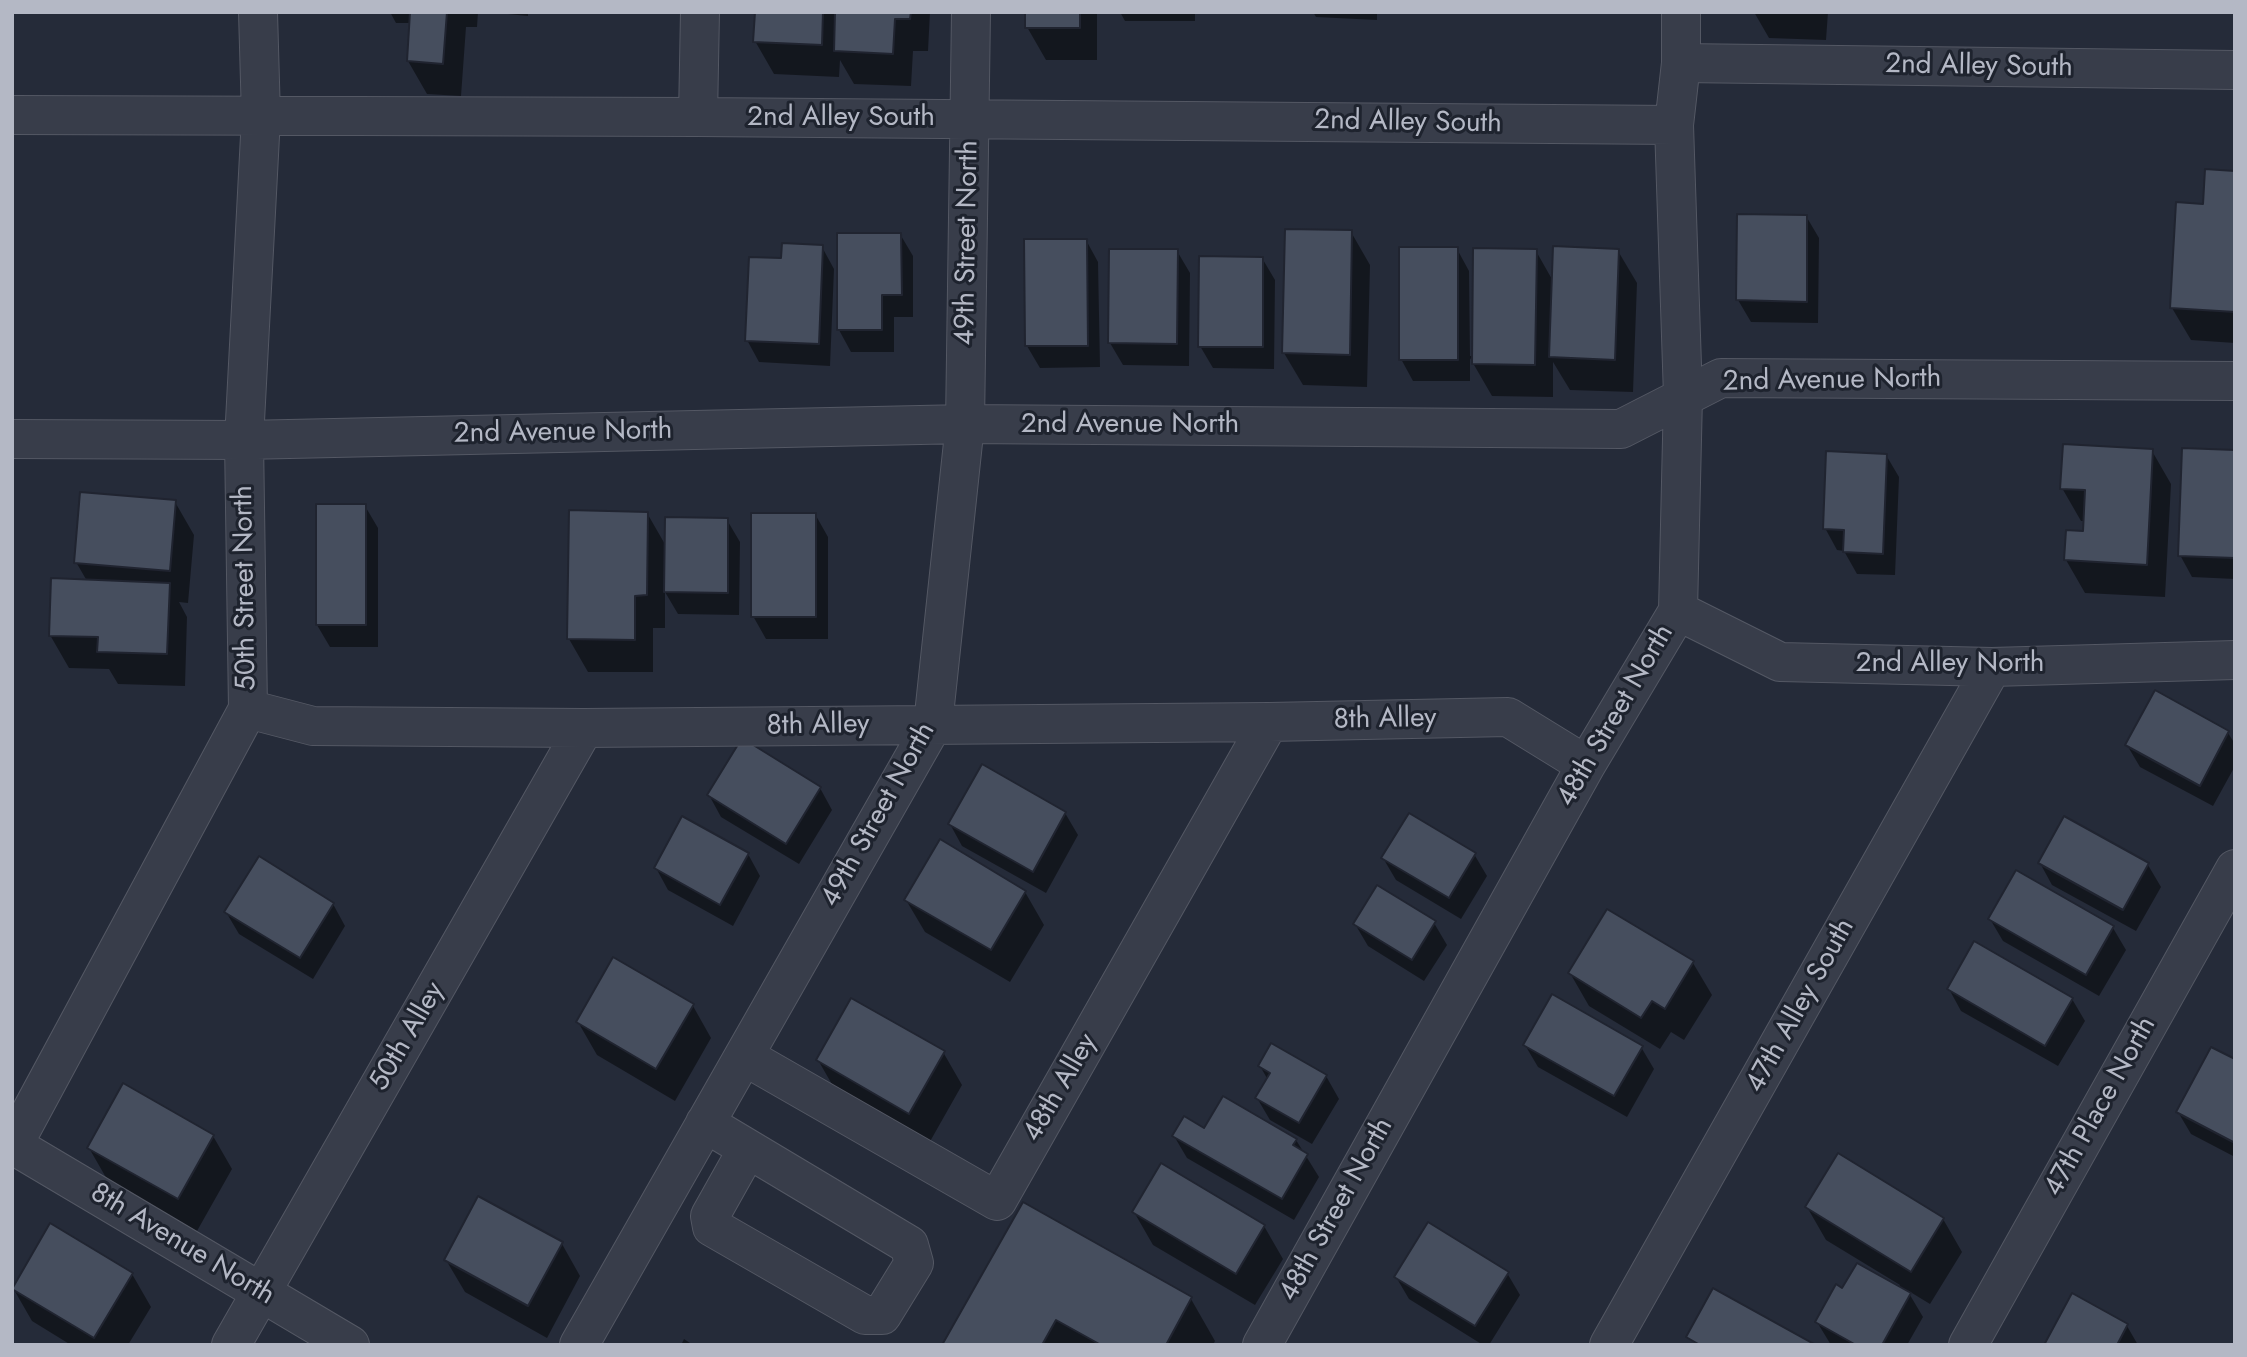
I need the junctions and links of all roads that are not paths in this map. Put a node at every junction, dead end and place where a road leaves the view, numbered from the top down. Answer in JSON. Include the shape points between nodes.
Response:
{"nodes":[{"id":1,"x":258,"y":12,"type":"edge"},
{"id":2,"x":700,"y":12,"type":"edge"},
{"id":3,"x":971,"y":12,"type":"edge"},
{"id":4,"x":1681,"y":12,"type":"edge"},
{"id":5,"x":1681,"y":63,"type":"junction"},
{"id":6,"x":2235,"y":70,"type":"edge"},
{"id":7,"x":12,"y":116,"type":"edge"},
{"id":8,"x":261,"y":117,"type":"junction"},
{"id":9,"x":698,"y":117,"type":"junction"},
{"id":10,"x":970,"y":119,"type":"junction"},
{"id":11,"x":1674,"y":125,"type":"junction"},
{"id":12,"x":2235,"y":382,"type":"edge"},
{"id":13,"x":1683,"y":396,"type":"junction"},
{"id":14,"x":965,"y":424,"type":"junction"},
{"id":15,"x":12,"y":439,"type":"edge"},
{"id":16,"x":244,"y":440,"type":"junction"},
{"id":17,"x":1678,"y":611,"type":"junction"},
{"id":18,"x":2235,"y":660,"type":"edge"},
{"id":19,"x":1992,"y":667,"type":"junction"},
{"id":20,"x":248,"y":709,"type":"junction"},
{"id":21,"x":1269,"y":722,"type":"junction"},
{"id":22,"x":933,"y":724,"type":"junction"},
{"id":23,"x":584,"y":729,"type":"junction"},
{"id":24,"x":1586,"y":765,"type":"junction"},
{"id":25,"x":2235,"y":869,"type":"edge"},
{"id":26,"x":744,"y":1056,"type":"junction"},
{"id":27,"x":705,"y":1123,"type":"junction"},
{"id":28,"x":13,"y":1146,"type":"edge"},
{"id":29,"x":747,"y":1150,"type":"junction"},
{"id":30,"x":261,"y":1292,"type":"junction"},
{"id":31,"x":231,"y":1345,"type":"edge"},
{"id":32,"x":351,"y":1345,"type":"edge"},
{"id":33,"x":579,"y":1345,"type":"edge"},
{"id":34,"x":1262,"y":1345,"type":"edge"},
{"id":35,"x":1609,"y":1345,"type":"edge"},
{"id":36,"x":1968,"y":1345,"type":"edge"}],
"edges":[{"from":1,"to":8,"type":"street","name":"50th Street North"},
{"from":2,"to":9,"type":"street"},
{"from":3,"to":10,"type":"street","name":"49th Street North"},
{"from":4,"to":5,"type":"street","name":"48th Street North"},
{"from":5,"to":6,"type":"street","name":"2nd Alley South"},
{"from":5,"to":11,"type":"street","name":"48th Street North"},
{"from":7,"to":8,"type":"street","name":"2nd Alley South"},
{"from":8,"to":9,"type":"street","name":"2nd Alley South"},
{"from":8,"to":16,"type":"street","name":"50th Street North"},
{"from":9,"to":10,"type":"street","name":"2nd Alley South"},
{"from":10,"to":11,"type":"street","name":"2nd Alley South"},
{"from":10,"to":14,"type":"street","name":"49th Street North"},
{"from":11,"to":13,"type":"street","name":"48th Street North"},
{"from":12,"to":13,"type":"street","name":"2nd Avenue North","via":[[1721,378]]},
{"from":13,"to":14,"type":"street","name":"2nd Avenue North","via":[[1622,429]]},
{"from":13,"to":17,"type":"street","name":"48th Street North"},
{"from":14,"to":16,"type":"street","name":"2nd Avenue North"},
{"from":14,"to":22,"type":"street","name":"49th Street North"},
{"from":15,"to":16,"type":"street","name":"2nd Avenue North"},
{"from":16,"to":20,"type":"street","name":"50th Street North"},
{"from":17,"to":19,"type":"street","name":"2nd Alley North","via":[[1780,662]]},
{"from":17,"to":24,"type":"street","name":"48th Street North"},
{"from":18,"to":19,"type":"street","name":"2nd Alley North"},
{"from":19,"to":35,"type":"street","name":"47th Alley South"},
{"from":20,"to":23,"type":"street","name":"8th Alley","via":[[313,726]]},
{"from":20,"to":28,"type":"street","name":"50th Street North"},
{"from":21,"to":22,"type":"street","name":"8th Alley"},
{"from":21,"to":24,"type":"street","name":"8th Alley","via":[[1508,717]]},
{"from":21,"to":26,"type":"street","name":"48th Alley","via":[[998,1200]]},
{"from":22,"to":23,"type":"street","name":"8th Alley"},
{"from":22,"to":26,"type":"street","name":"49th Street North"},
{"from":23,"to":30,"type":"street","name":"50th Alley"},
{"from":24,"to":34,"type":"street","name":"48th Street North"},
{"from":25,"to":36,"type":"street","name":"47th Place North"},
{"from":26,"to":27,"type":"street","name":"49th Street North"},
{"from":27,"to":29,"type":"street"},
{"from":27,"to":33,"type":"street","name":"49th Street North"},
{"from":28,"to":30,"type":"street","name":"8th Avenue North"},
{"from":29,"to":29,"type":"street","via":[[909,1245],[914,1263],[882,1315],[866,1315],[712,1227],[710,1216]]},
{"from":30,"to":31,"type":"street","name":"50th Alley"},
{"from":30,"to":32,"type":"street","name":"8th Avenue North"}]}
